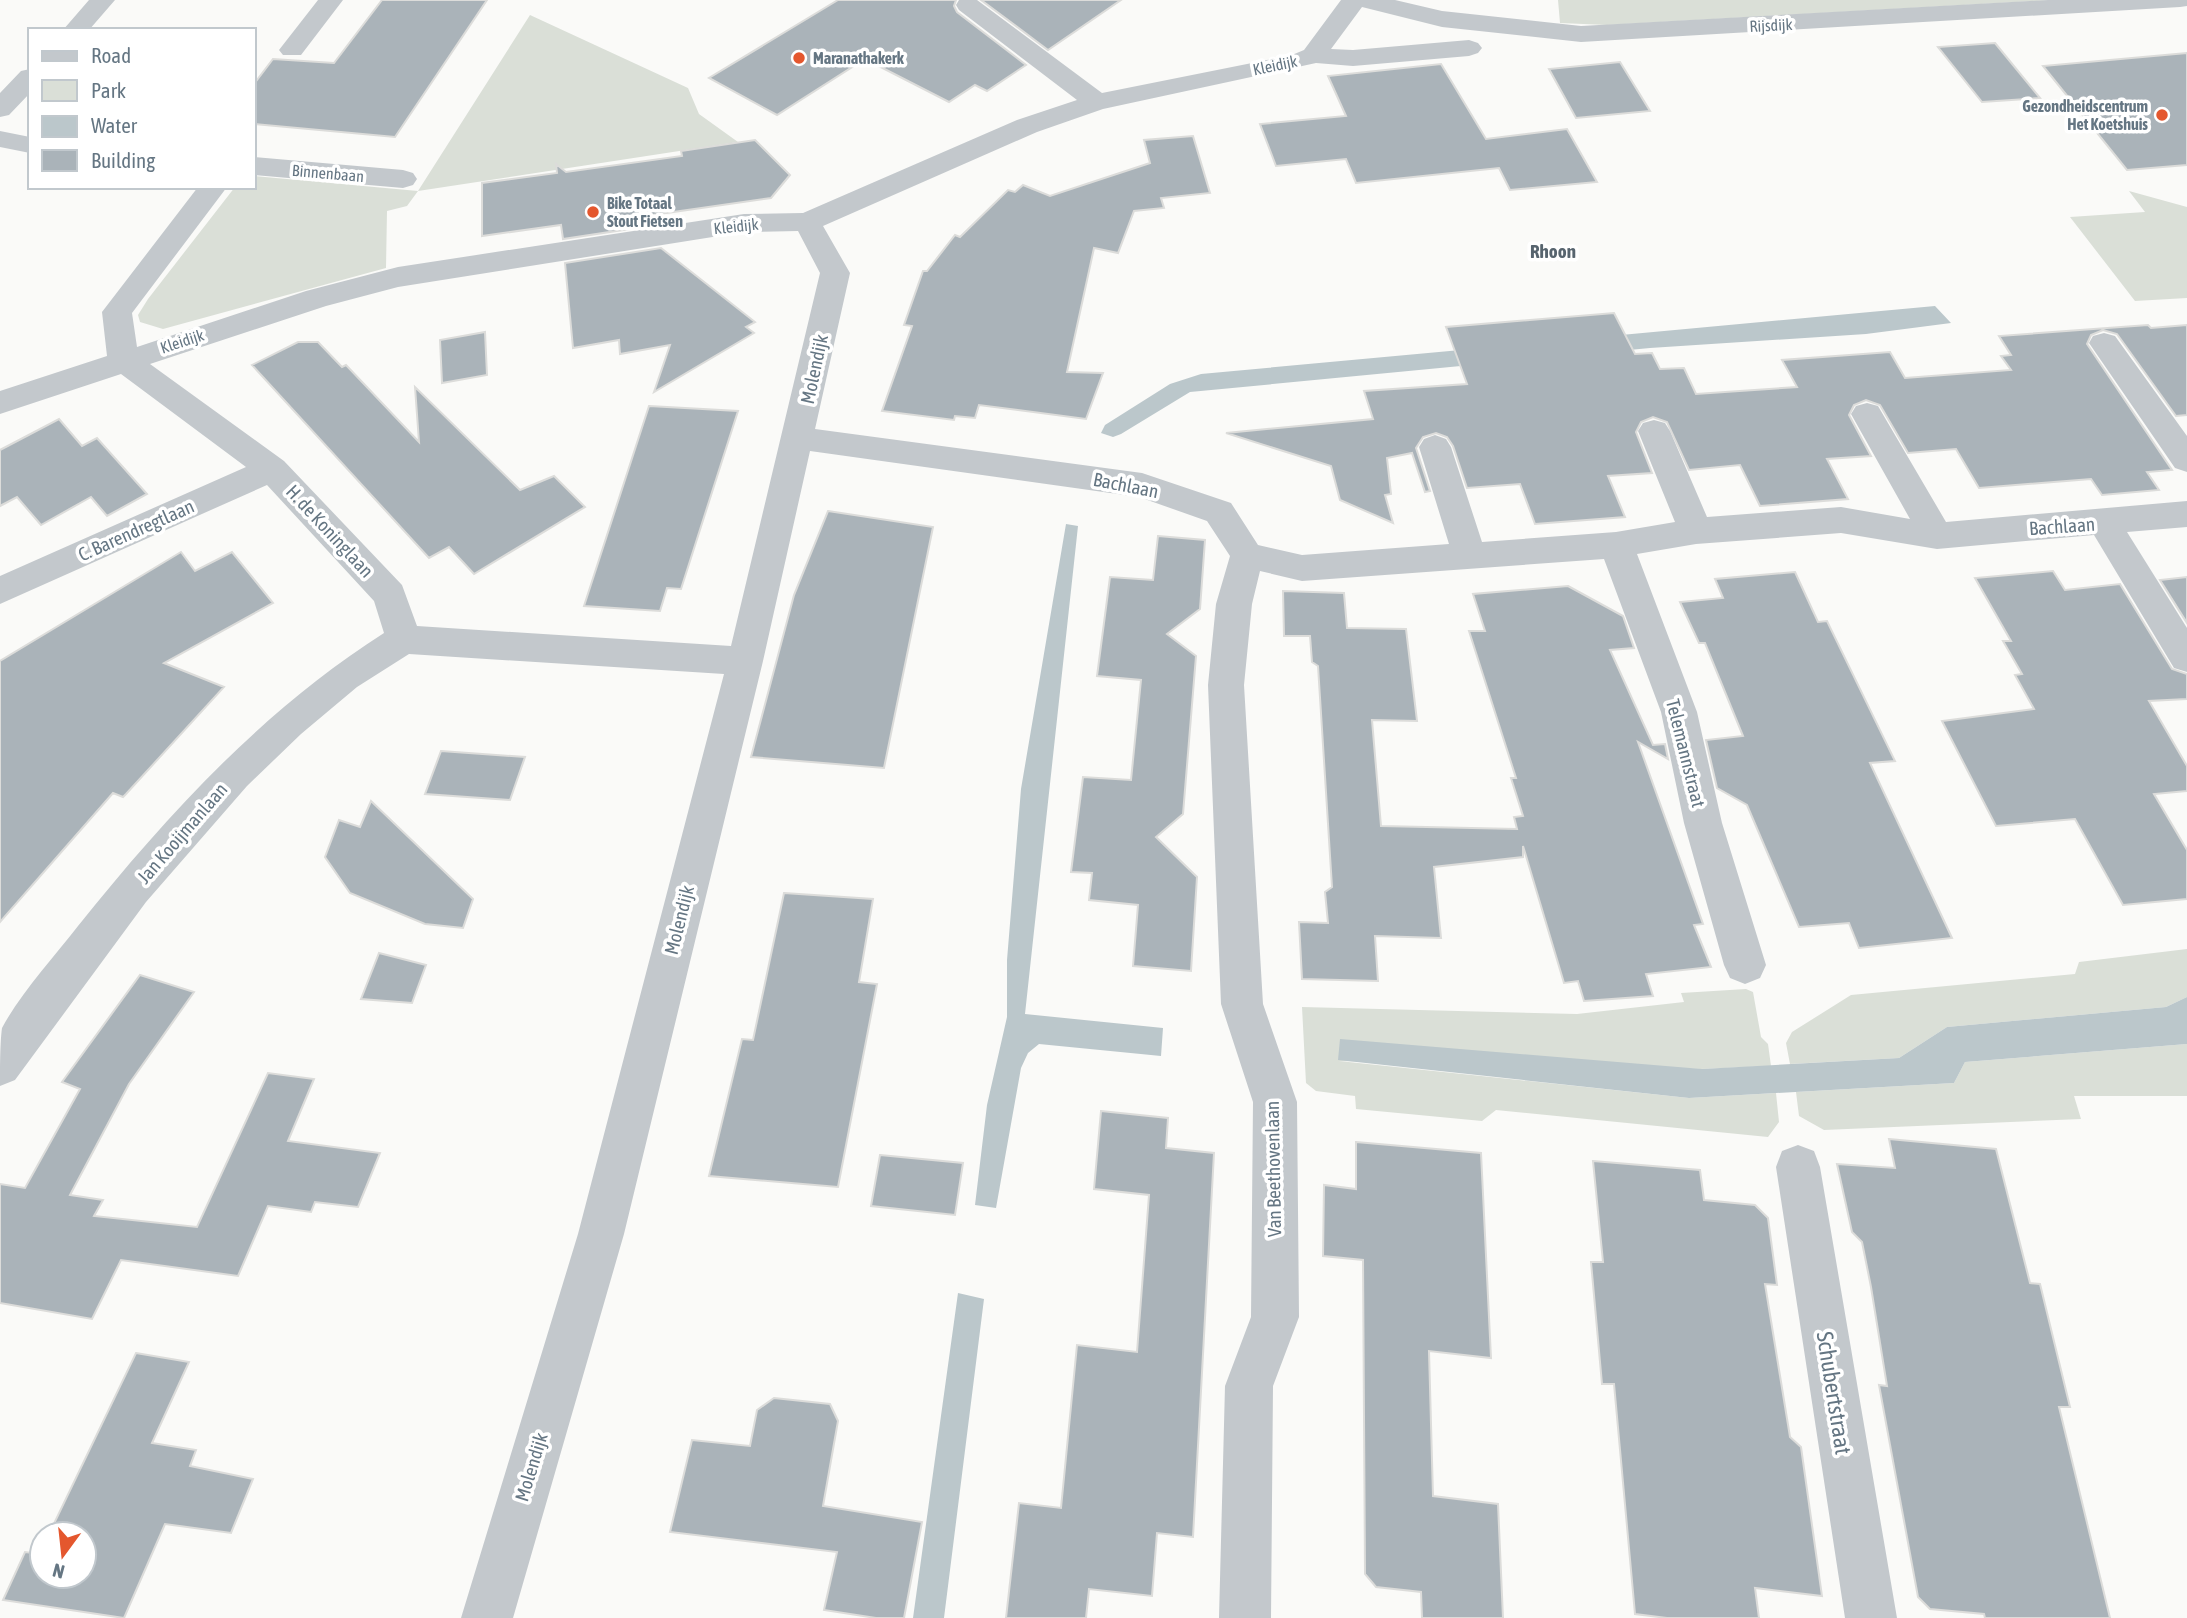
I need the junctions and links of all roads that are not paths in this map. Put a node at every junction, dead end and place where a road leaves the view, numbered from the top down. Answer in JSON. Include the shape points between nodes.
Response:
{"nodes":[{"id":1,"x":103,"y":0,"type":"edge"},
{"id":2,"x":331,"y":0,"type":"edge"},
{"id":3,"x":1354,"y":0,"type":"edge"},
{"id":4,"x":1365,"y":0,"type":"edge"},
{"id":5,"x":2180,"y":0,"type":"edge"},
{"id":6,"x":968,"y":5,"type":"dead end"},
{"id":7,"x":77,"y":28,"type":"edge"},
{"id":8,"x":1469,"y":48,"type":"dead end"},
{"id":9,"x":292,"y":50,"type":"dead end"},
{"id":10,"x":1313,"y":55,"type":"junction"},
{"id":11,"x":28,"y":79,"type":"edge"},
{"id":12,"x":1097,"y":102,"type":"junction"},
{"id":13,"x":0,"y":109,"type":"edge"},
{"id":14,"x":0,"y":139,"type":"edge"},
{"id":15,"x":28,"y":145,"type":"edge"},
{"id":16,"x":256,"y":166,"type":"edge"},
{"id":17,"x":403,"y":179,"type":"dead end"},
{"id":18,"x":211,"y":189,"type":"edge"},
{"id":19,"x":807,"y":222,"type":"junction"},
{"id":20,"x":2104,"y":343,"type":"dead end"},
{"id":21,"x":123,"y":360,"type":"junction"},
{"id":22,"x":0,"y":403,"type":"edge"},
{"id":23,"x":1867,"y":414,"type":"dead end"},
{"id":24,"x":1654,"y":431,"type":"dead end"},
{"id":25,"x":799,"y":438,"type":"junction"},
{"id":26,"x":1435,"y":447,"type":"dead end"},
{"id":27,"x":2187,"y":460,"type":"edge"},
{"id":28,"x":272,"y":469,"type":"junction"},
{"id":29,"x":2187,"y":514,"type":"edge"},
{"id":30,"x":2105,"y":523,"type":"junction"},
{"id":31,"x":1696,"y":531,"type":"junction"},
{"id":32,"x":1937,"y":536,"type":"junction"},
{"id":33,"x":1616,"y":545,"type":"junction"},
{"id":34,"x":1247,"y":555,"type":"junction"},
{"id":35,"x":1470,"y":556,"type":"junction"},
{"id":36,"x":0,"y":591,"type":"edge"},
{"id":37,"x":403,"y":639,"type":"junction"},
{"id":38,"x":2187,"y":658,"type":"edge"},
{"id":39,"x":745,"y":662,"type":"junction"},
{"id":40,"x":1745,"y":965,"type":"dead end"},
{"id":41,"x":0,"y":1066,"type":"edge"},
{"id":42,"x":1798,"y":1167,"type":"dead end"},
{"id":43,"x":486,"y":1618,"type":"edge"},
{"id":44,"x":1245,"y":1618,"type":"edge"},
{"id":45,"x":1871,"y":1618,"type":"edge"}],
"edges":[{"from":1,"to":7,"type":"street"},
{"from":2,"to":9,"type":"street"},
{"from":3,"to":10,"type":"street","name":"Kleidijk"},
{"from":4,"to":5,"type":"street","name":"Rijsdijk","via":[[1442,19],[1581,34]]},
{"from":6,"to":12,"type":"street"},
{"from":8,"to":10,"type":"street","via":[[1353,58]]},
{"from":10,"to":12,"type":"street","name":"Kleidijk"},
{"from":11,"to":13,"type":"street"},
{"from":12,"to":19,"type":"street","name":"Kleidijk","via":[[1027,126]]},
{"from":14,"to":15,"type":"street"},
{"from":16,"to":17,"type":"street","name":"Binnenbaan"},
{"from":18,"to":21,"type":"street","via":[[117,312]]},
{"from":19,"to":21,"type":"street","name":"Kleidijk","via":[[744,223],[398,277]]},
{"from":19,"to":25,"type":"street","name":"Molendijk","via":[[835,273]]},
{"from":20,"to":27,"type":"street"},
{"from":21,"to":22,"type":"street","name":"Kleidijk"},
{"from":21,"to":28,"type":"street","name":"H. de Koninglaan"},
{"from":23,"to":32,"type":"street"},
{"from":24,"to":31,"type":"street"},
{"from":25,"to":34,"type":"street","name":"Bachlaan","via":[[1142,485],[1219,512]]},
{"from":25,"to":39,"type":"street","name":"Molendijk"},
{"from":26,"to":35,"type":"street"},
{"from":28,"to":36,"type":"street","name":"C. Barendregtlaan"},
{"from":28,"to":37,"type":"street","name":"H. de Koninglaan","via":[[390,595]]},
{"from":29,"to":30,"type":"street","name":"Bachlaan"},
{"from":30,"to":32,"type":"street","name":"Bachlaan"},
{"from":30,"to":38,"type":"street"},
{"from":31,"to":32,"type":"street","name":"Bachlaan","via":[[1841,520]]},
{"from":31,"to":33,"type":"street","name":"Bachlaan"},
{"from":33,"to":35,"type":"street","name":"Bachlaan"},
{"from":33,"to":40,"type":"street","name":"Telemannstraat","via":[[1679,712],[1703,823]]},
{"from":34,"to":35,"type":"street","name":"Bachlaan","via":[[1302,568]]},
{"from":34,"to":44,"type":"street","name":"Van Beethovenlaan","via":[[1234,604],[1226,685],[1241,1004],[1275,1102],[1275,1317],[1249,1386]]},
{"from":37,"to":39,"type":"street"},
{"from":37,"to":41,"type":"street","name":"Jan Kooijmanlaan","via":[[358,664],[242,765],[139,882]]},
{"from":39,"to":43,"type":"street","name":"Molendijk","via":[[601,1234]]},
{"from":42,"to":45,"type":"street","name":"Schubertstraat"}]}
